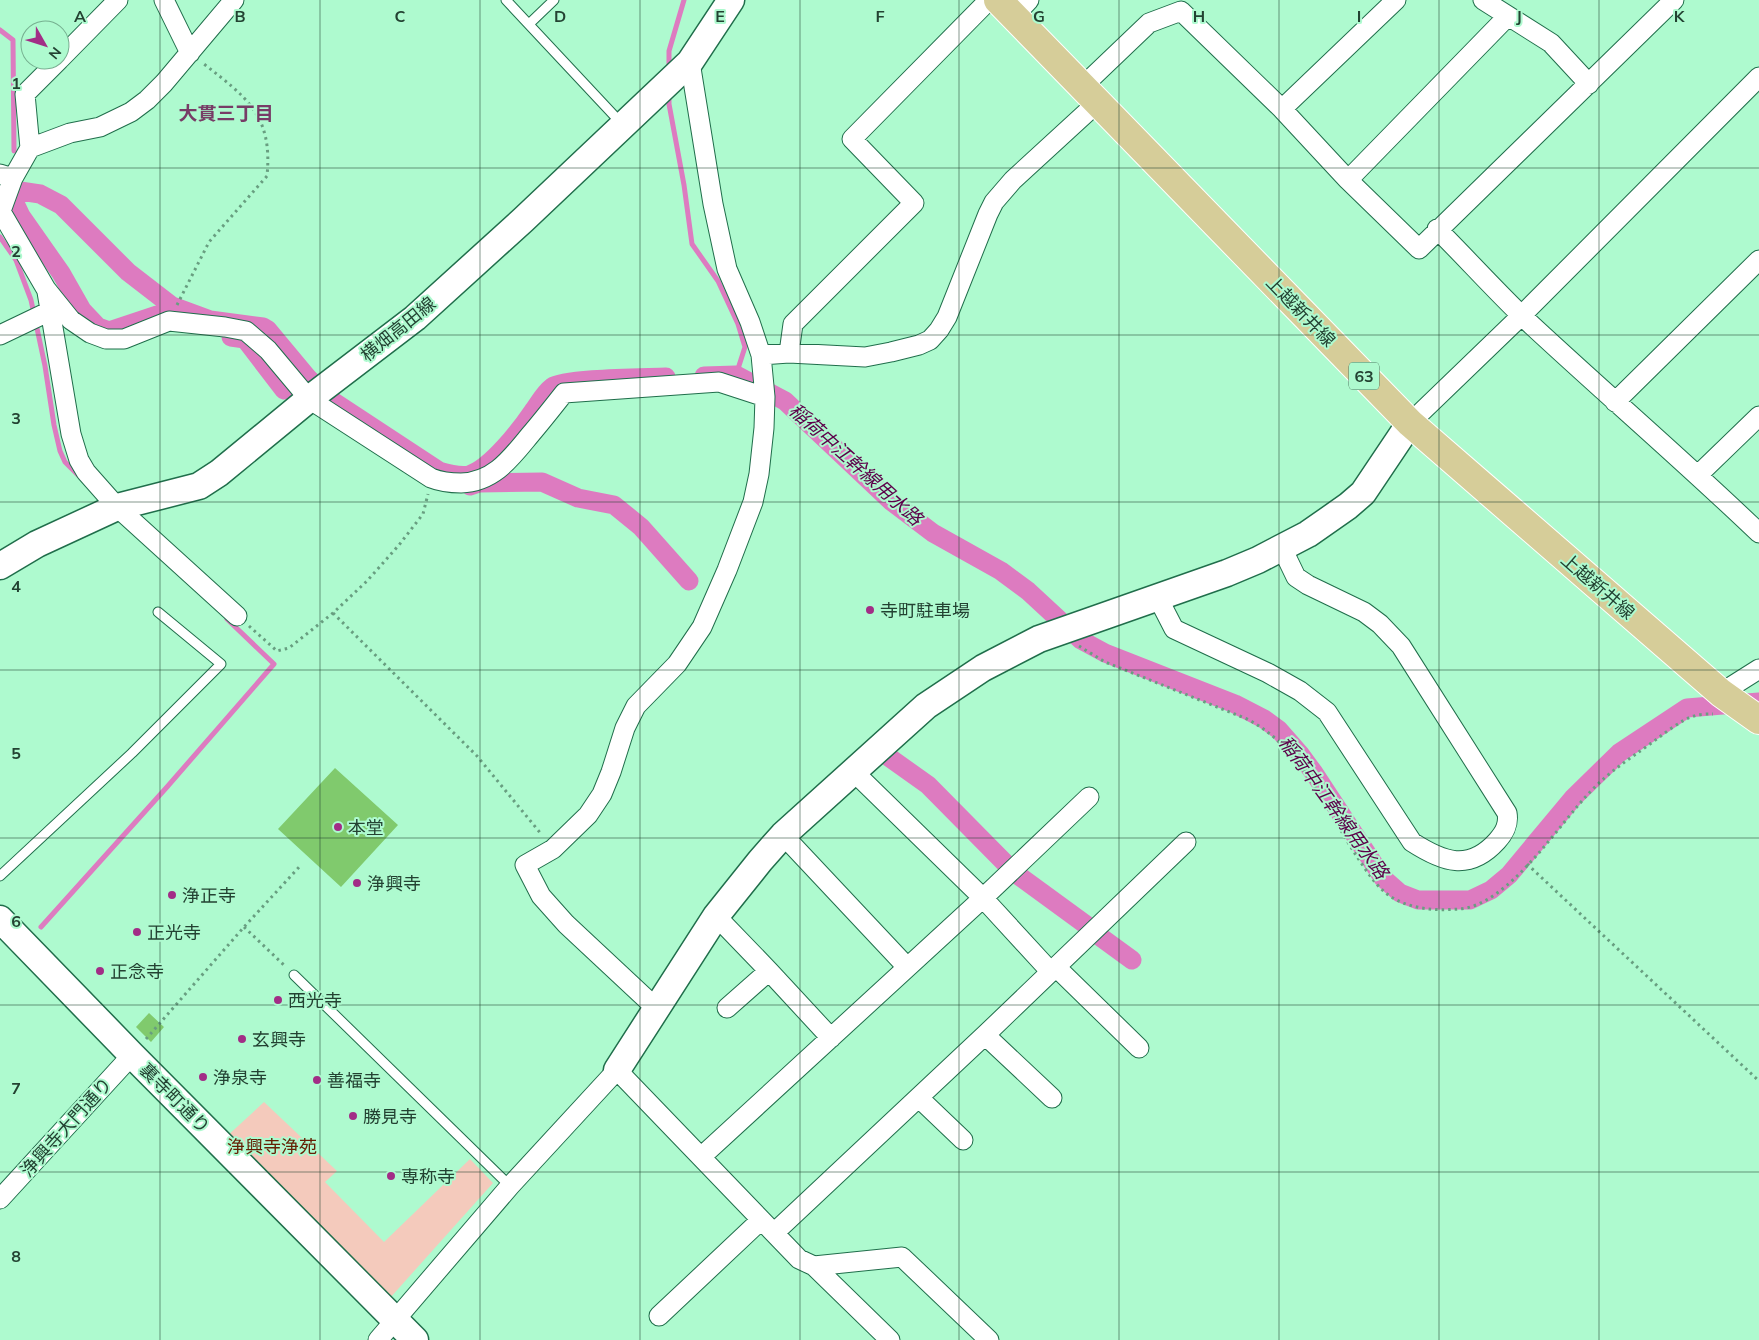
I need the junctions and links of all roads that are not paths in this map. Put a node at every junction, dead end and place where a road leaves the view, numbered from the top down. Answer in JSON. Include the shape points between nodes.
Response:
{"nodes":[{"id":1,"x":118,"y":0,"type":"edge"},
{"id":2,"x":164,"y":0,"type":"edge"},
{"id":3,"x":234,"y":0,"type":"edge"},
{"id":4,"x":506,"y":0,"type":"edge"},
{"id":5,"x":554,"y":0,"type":"edge"},
{"id":6,"x":989,"y":0,"type":"edge"},
{"id":7,"x":1396,"y":0,"type":"edge"},
{"id":8,"x":1483,"y":0,"type":"edge"},
{"id":9,"x":1674,"y":0,"type":"edge"},
{"id":10,"x":722,"y":4,"type":"edge"},
{"id":11,"x":1014,"y":5,"type":"edge"},
{"id":12,"x":1187,"y":6,"type":"edge"},
{"id":13,"x":1508,"y":16,"type":"junction"},
{"id":14,"x":529,"y":24,"type":"junction"},
{"id":15,"x":70,"y":48,"type":"edge"},
{"id":16,"x":190,"y":53,"type":"junction"},
{"id":17,"x":690,"y":62,"type":"junction"},
{"id":18,"x":48,"y":70,"type":"edge"},
{"id":19,"x":1759,"y":77,"type":"edge"},
{"id":20,"x":1589,"y":84,"type":"junction"},
{"id":21,"x":1090,"y":94,"type":"junction"},
{"id":22,"x":1282,"y":109,"type":"junction"},
{"id":23,"x":624,"y":126,"type":"junction"},
{"id":24,"x":30,"y":148,"type":"junction"},
{"id":25,"x":6,"y":176,"type":"edge"},
{"id":26,"x":1348,"y":180,"type":"junction"},
{"id":27,"x":0,"y":210,"type":"edge"},
{"id":28,"x":1438,"y":230,"type":"junction"},
{"id":29,"x":1759,"y":260,"type":"edge"},
{"id":30,"x":46,"y":289,"type":"junction"},
{"id":31,"x":50,"y":311,"type":"junction"},
{"id":32,"x":1522,"y":315,"type":"junction"},
{"id":33,"x":0,"y":335,"type":"edge"},
{"id":34,"x":789,"y":353,"type":"junction"},
{"id":35,"x":761,"y":355,"type":"junction"},
{"id":36,"x":765,"y":397,"type":"junction"},
{"id":37,"x":309,"y":399,"type":"junction"},
{"id":38,"x":1615,"y":402,"type":"junction"},
{"id":39,"x":1759,"y":416,"type":"edge"},
{"id":40,"x":1410,"y":423,"type":"junction"},
{"id":41,"x":1698,"y":475,"type":"junction"},
{"id":42,"x":117,"y":507,"type":"junction"},
{"id":43,"x":1759,"y":533,"type":"edge"},
{"id":44,"x":1282,"y":548,"type":"junction"},
{"id":45,"x":0,"y":566,"type":"edge"},
{"id":46,"x":1158,"y":598,"type":"junction"},
{"id":47,"x":158,"y":612,"type":"dead end"},
{"id":48,"x":237,"y":616,"type":"road end"},
{"id":49,"x":1759,"y":669,"type":"edge"},
{"id":50,"x":1721,"y":694,"type":"junction"},
{"id":51,"x":1753,"y":715,"type":"edge"},
{"id":52,"x":854,"y":772,"type":"junction"},
{"id":53,"x":1088,"y":797,"type":"dead end"},
{"id":54,"x":784,"y":835,"type":"junction"},
{"id":55,"x":1186,"y":842,"type":"dead end"},
{"id":56,"x":0,"y":876,"type":"edge"},
{"id":57,"x":983,"y":898,"type":"junction"},
{"id":58,"x":716,"y":916,"type":"junction"},
{"id":59,"x":0,"y":919,"type":"edge"},
{"id":60,"x":907,"y":967,"type":"junction"},
{"id":61,"x":1053,"y":969,"type":"junction"},
{"id":62,"x":770,"y":970,"type":"junction"},
{"id":63,"x":294,"y":975,"type":"road end"},
{"id":64,"x":657,"y":1008,"type":"junction"},
{"id":65,"x":727,"y":1008,"type":"dead end"},
{"id":66,"x":985,"y":1035,"type":"junction"},
{"id":67,"x":831,"y":1038,"type":"junction"},
{"id":68,"x":1139,"y":1048,"type":"dead end"},
{"id":69,"x":132,"y":1055,"type":"junction"},
{"id":70,"x":617,"y":1070,"type":"junction"},
{"id":71,"x":919,"y":1098,"type":"junction"},
{"id":72,"x":1052,"y":1098,"type":"dead end"},
{"id":73,"x":963,"y":1140,"type":"dead end"},
{"id":74,"x":701,"y":1157,"type":"junction"},
{"id":75,"x":510,"y":1186,"type":"junction"},
{"id":76,"x":0,"y":1199,"type":"edge"},
{"id":77,"x":768,"y":1227,"type":"junction"},
{"id":78,"x":814,"y":1266,"type":"junction"},
{"id":79,"x":659,"y":1316,"type":"dead end"},
{"id":80,"x":396,"y":1320,"type":"junction"},
{"id":81,"x":378,"y":1340,"type":"edge"},
{"id":82,"x":415,"y":1340,"type":"edge"},
{"id":83,"x":890,"y":1340,"type":"edge"},
{"id":84,"x":989,"y":1340,"type":"edge"}],
"edges":[{"from":1,"to":15,"type":"street"},
{"from":2,"to":16,"type":"street"},
{"from":3,"to":16,"type":"street"},
{"from":4,"to":14,"type":"lane"},
{"from":5,"to":14,"type":"lane"},
{"from":6,"to":34,"type":"street","via":[[852,139],[914,203],[793,324]]},
{"from":7,"to":22,"type":"street"},
{"from":8,"to":13,"type":"street"},
{"from":9,"to":20,"type":"street"},
{"from":10,"to":17,"type":"street","name":"横畑高田線"},
{"from":11,"to":21,"type":"main road","name":"上越新井線","number":"63"},
{"from":12,"to":21,"type":"street","via":[[1148,23]]},
{"from":12,"to":22,"type":"street"},
{"from":13,"to":20,"type":"street","via":[[1551,43]]},
{"from":13,"to":26,"type":"street"},
{"from":14,"to":23,"type":"lane"},
{"from":16,"to":24,"type":"street","via":[[147,100],[131,112],[100,127],[70,133]]},
{"from":17,"to":23,"type":"street","name":"横畑高田線"},
{"from":17,"to":35,"type":"street","via":[[727,269]]},
{"from":18,"to":24,"type":"street","via":[[25,94]]},
{"from":19,"to":32,"type":"street"},
{"from":20,"to":28,"type":"street"},
{"from":21,"to":34,"type":"street","via":[[994,202],[947,317],[930,340],[919,346],[865,357]]},
{"from":21,"to":40,"type":"main road","name":"上越新井線","number":"63"},
{"from":22,"to":26,"type":"street"},
{"from":23,"to":37,"type":"street","name":"横畑高田線","via":[[415,318]]},
{"from":24,"to":25,"type":"street"},
{"from":25,"to":27,"type":"street"},
{"from":26,"to":28,"type":"street","via":[[1419,249]]},
{"from":27,"to":30,"type":"street"},
{"from":28,"to":32,"type":"street"},
{"from":29,"to":38,"type":"street"},
{"from":30,"to":31,"type":"street"},
{"from":30,"to":37,"type":"street","via":[[71,320],[106,339],[124,339],[169,321],[246,332],[268,350]]},
{"from":31,"to":33,"type":"street"},
{"from":31,"to":42,"type":"street","via":[[71,434],[79,460]]},
{"from":32,"to":38,"type":"street"},
{"from":32,"to":40,"type":"street"},
{"from":34,"to":35,"type":"street"},
{"from":35,"to":36,"type":"street"},
{"from":36,"to":37,"type":"street","via":[[719,382],[564,393],[510,460],[495,473],[467,483],[441,482],[431,478]]},
{"from":36,"to":64,"type":"street","via":[[760,466],[753,502],[702,627],[676,664],[636,706],[602,794],[588,815],[553,850],[525,865],[541,896],[566,924]]},
{"from":37,"to":42,"type":"street","name":"横畑高田線","via":[[199,486]]},
{"from":38,"to":41,"type":"street"},
{"from":39,"to":41,"type":"street"},
{"from":40,"to":44,"type":"street","via":[[1363,493],[1321,526]]},
{"from":40,"to":50,"type":"main road","name":"上越新井線","number":"63"},
{"from":41,"to":43,"type":"street"},
{"from":42,"to":45,"type":"street","name":"横畑高田線","via":[[37,544]]},
{"from":42,"to":48,"type":"street"},
{"from":44,"to":46,"type":"street","via":[[1228,573]]},
{"from":44,"to":46,"type":"street","via":[[1296,576],[1364,612],[1401,646],[1507,812],[1503,833],[1490,848],[1475,858],[1459,861],[1443,858],[1412,842],[1327,712],[1300,691],[1268,673],[1174,629]]},
{"from":46,"to":52,"type":"street","via":[[1060,631],[990,664],[945,692]]},
{"from":47,"to":56,"type":"lane","via":[[221,664]]},
{"from":49,"to":50,"type":"street"},
{"from":50,"to":51,"type":"main road","name":"上越新井線","number":"63"},
{"from":52,"to":54,"type":"street"},
{"from":52,"to":57,"type":"street"},
{"from":53,"to":57,"type":"street"},
{"from":54,"to":58,"type":"street"},
{"from":54,"to":60,"type":"street"},
{"from":55,"to":61,"type":"street"},
{"from":57,"to":60,"type":"street"},
{"from":57,"to":61,"type":"street"},
{"from":58,"to":62,"type":"street"},
{"from":58,"to":64,"type":"street"},
{"from":59,"to":69,"type":"street","name":"裏寺町通り"},
{"from":60,"to":67,"type":"street"},
{"from":61,"to":66,"type":"street"},
{"from":61,"to":68,"type":"street"},
{"from":62,"to":65,"type":"street"},
{"from":62,"to":67,"type":"street"},
{"from":63,"to":75,"type":"lane"},
{"from":64,"to":70,"type":"street"},
{"from":66,"to":71,"type":"street"},
{"from":66,"to":72,"type":"street"},
{"from":67,"to":74,"type":"street"},
{"from":69,"to":76,"type":"street","name":"浄興寺大門通り"},
{"from":69,"to":80,"type":"street","name":"裏寺町通り"},
{"from":70,"to":74,"type":"street"},
{"from":70,"to":75,"type":"street"},
{"from":71,"to":73,"type":"street"},
{"from":71,"to":77,"type":"street"},
{"from":74,"to":77,"type":"street"},
{"from":75,"to":80,"type":"street"},
{"from":77,"to":78,"type":"street","via":[[799,1259]]},
{"from":77,"to":79,"type":"street"},
{"from":78,"to":83,"type":"street"},
{"from":78,"to":84,"type":"street","via":[[902,1256]]},
{"from":80,"to":81,"type":"street"},
{"from":80,"to":82,"type":"street","name":"裏寺町通り"}]}
